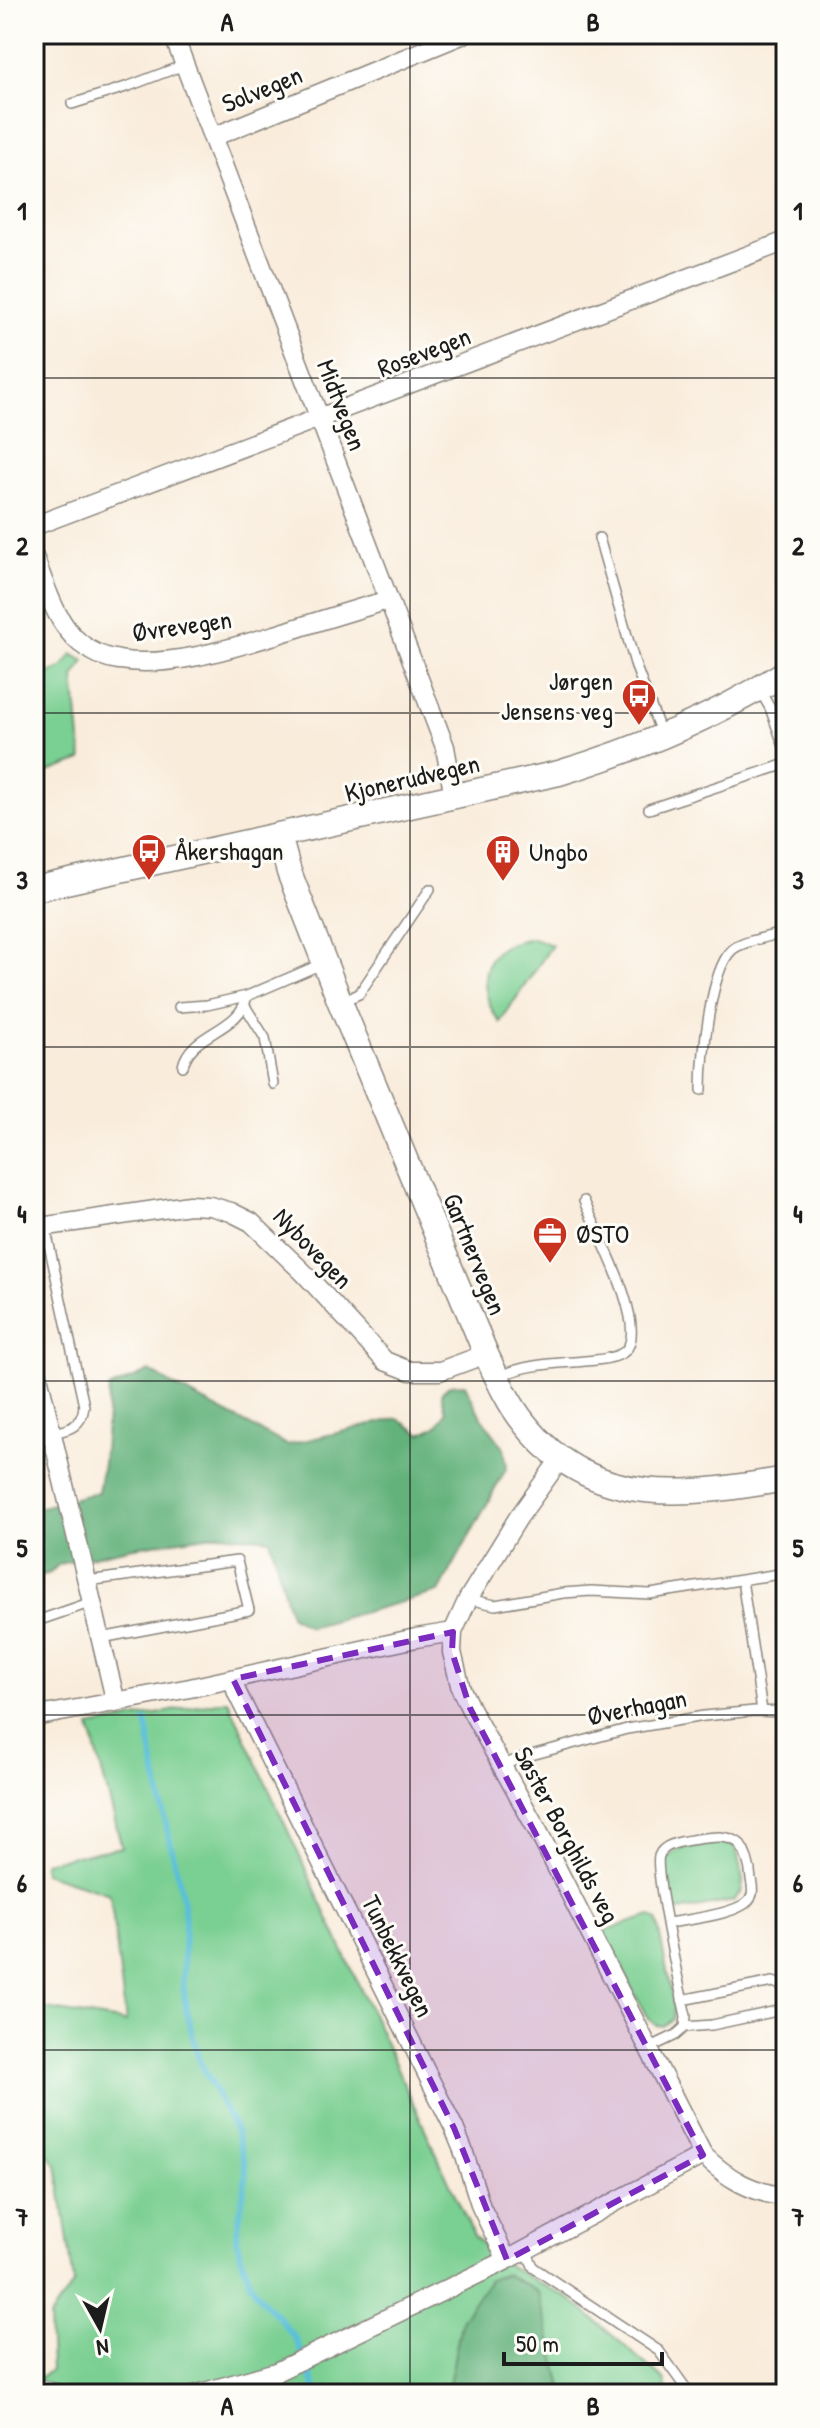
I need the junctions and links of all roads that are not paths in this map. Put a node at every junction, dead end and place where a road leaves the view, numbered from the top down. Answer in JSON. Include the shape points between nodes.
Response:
{"nodes":[{"id":1,"x":173,"y":34,"type":"edge"},
{"id":2,"x":464,"y":34,"type":"edge"},
{"id":3,"x":184,"y":65,"type":"junction"},
{"id":4,"x":72,"y":104,"type":"dead end"},
{"id":5,"x":213,"y":137,"type":"junction"},
{"id":6,"x":786,"y":241,"type":"edge"},
{"id":7,"x":319,"y":419,"type":"junction"},
{"id":8,"x":34,"y":526,"type":"edge"},
{"id":9,"x":599,"y":538,"type":"dead end"},
{"id":10,"x":34,"y":557,"type":"edge"},
{"id":11,"x":388,"y":600,"type":"junction"},
{"id":12,"x":786,"y":672,"type":"edge"},
{"id":13,"x":759,"y":689,"type":"junction"},
{"id":14,"x":663,"y":737,"type":"junction"},
{"id":15,"x":786,"y":752,"type":"edge"},
{"id":16,"x":786,"y":764,"type":"edge"},
{"id":17,"x":454,"y":797,"type":"junction"},
{"id":18,"x":649,"y":809,"type":"dead end"},
{"id":19,"x":279,"y":836,"type":"junction"},
{"id":20,"x":34,"y":889,"type":"edge"},
{"id":21,"x":430,"y":889,"type":"dead end"},
{"id":22,"x":786,"y":932,"type":"edge"},
{"id":23,"x":324,"y":963,"type":"junction"},
{"id":24,"x":246,"y":1001,"type":"junction"},
{"id":25,"x":340,"y":1002,"type":"junction"},
{"id":26,"x":179,"y":1007,"type":"dead end"},
{"id":27,"x":183,"y":1066,"type":"dead end"},
{"id":28,"x":273,"y":1084,"type":"dead end"},
{"id":29,"x":702,"y":1090,"type":"dead end"},
{"id":30,"x":584,"y":1201,"type":"dead end"},
{"id":31,"x":40,"y":1227,"type":"edge"},
{"id":32,"x":486,"y":1354,"type":"junction"},
{"id":33,"x":34,"y":1359,"type":"edge"},
{"id":34,"x":496,"y":1378,"type":"junction"},
{"id":35,"x":52,"y":1433,"type":"junction"},
{"id":36,"x":561,"y":1458,"type":"junction"},
{"id":37,"x":786,"y":1479,"type":"edge"},
{"id":38,"x":786,"y":1573,"type":"edge"},
{"id":39,"x":742,"y":1580,"type":"junction"},
{"id":40,"x":87,"y":1581,"type":"junction"},
{"id":41,"x":468,"y":1599,"type":"junction"},
{"id":42,"x":92,"y":1602,"type":"junction"},
{"id":43,"x":34,"y":1622,"type":"edge"},
{"id":44,"x":453,"y":1632,"type":"junction"},
{"id":45,"x":101,"y":1638,"type":"junction"},
{"id":46,"x":233,"y":1679,"type":"junction"},
{"id":47,"x":116,"y":1703,"type":"junction"},
{"id":48,"x":762,"y":1711,"type":"junction"},
{"id":49,"x":786,"y":1712,"type":"edge"},
{"id":50,"x":34,"y":1717,"type":"edge"},
{"id":51,"x":500,"y":1766,"type":"junction"},
{"id":52,"x":668,"y":1923,"type":"junction"},
{"id":53,"x":786,"y":1987,"type":"edge"},
{"id":54,"x":682,"y":2000,"type":"junction"},
{"id":55,"x":786,"y":2009,"type":"edge"},
{"id":56,"x":685,"y":2027,"type":"junction"},
{"id":57,"x":649,"y":2048,"type":"junction"},
{"id":58,"x":703,"y":2155,"type":"junction"},
{"id":59,"x":786,"y":2197,"type":"edge"},
{"id":60,"x":526,"y":2251,"type":"junction"},
{"id":61,"x":507,"y":2260,"type":"junction"},
{"id":62,"x":34,"y":2387,"type":"edge"},
{"id":63,"x":234,"y":2390,"type":"edge"},
{"id":64,"x":58,"y":2394,"type":"edge"},
{"id":65,"x":197,"y":2394,"type":"edge"},
{"id":66,"x":690,"y":2394,"type":"edge"}],
"edges":[{"from":1,"to":3,"type":"street","name":"Midtvegen"},
{"from":2,"to":5,"type":"street","name":"Solvegen"},
{"from":3,"to":4,"type":"lane"},
{"from":3,"to":5,"type":"street","name":"Midtvegen"},
{"from":5,"to":7,"type":"street","name":"Midtvegen"},
{"from":6,"to":7,"type":"street","name":"Rosevegen"},
{"from":7,"to":8,"type":"street","name":"Rosevegen"},
{"from":7,"to":11,"type":"street","name":"Midtvegen"},
{"from":9,"to":14,"type":"lane","via":[[636,667]]},
{"from":10,"to":11,"type":"street","name":"Øvrevegen","via":[[71,634],[98,654],[127,661],[177,659],[247,643]]},
{"from":11,"to":17,"type":"street","name":"Midtvegen","via":[[445,747]]},
{"from":12,"to":13,"type":"street","name":"Kjonerudvegen"},
{"from":13,"to":14,"type":"street","name":"Kjonerudvegen"},
{"from":13,"to":15,"type":"lane"},
{"from":14,"to":17,"type":"street","name":"Kjonerudvegen","via":[[559,773]]},
{"from":16,"to":18,"type":"lane"},
{"from":17,"to":19,"type":"street","name":"Kjonerudvegen"},
{"from":19,"to":20,"type":"street","name":"Kjonerudvegen"},
{"from":19,"to":23,"type":"street","name":"Gartnervegen"},
{"from":21,"to":25,"type":"lane","via":[[359,994]]},
{"from":22,"to":29,"type":"lane","via":[[733,948],[719,969]]},
{"from":23,"to":24,"type":"lane"},
{"from":23,"to":25,"type":"street","name":"Gartnervegen"},
{"from":24,"to":26,"type":"lane"},
{"from":24,"to":27,"type":"lane","via":[[238,1017],[194,1047]]},
{"from":24,"to":28,"type":"lane","via":[[265,1038]]},
{"from":25,"to":32,"type":"street","name":"Gartnervegen"},
{"from":30,"to":34,"type":"lane","via":[[627,1299],[630,1344],[616,1356],[525,1366]]},
{"from":31,"to":32,"type":"street","name":"Nybovegen","via":[[210,1206],[251,1222],[272,1240],[385,1361],[410,1371],[440,1371]]},
{"from":31,"to":35,"type":"lane","via":[[84,1406],[81,1421]]},
{"from":32,"to":34,"type":"street","name":"Gartnervegen"},
{"from":33,"to":35,"type":"street"},
{"from":34,"to":36,"type":"street","name":"Gartnervegen","via":[[524,1423]]},
{"from":35,"to":40,"type":"street"},
{"from":36,"to":37,"type":"street","name":"Gartnervegen","via":[[609,1483],[649,1492],[704,1491]]},
{"from":36,"to":41,"type":"street","name":"Søster Borghilds veg"},
{"from":38,"to":39,"type":"lane"},
{"from":39,"to":41,"type":"lane","via":[[650,1594],[563,1593],[495,1605]]},
{"from":39,"to":48,"type":"lane"},
{"from":40,"to":42,"type":"street"},
{"from":40,"to":45,"type":"lane","via":[[237,1561],[249,1610]]},
{"from":41,"to":44,"type":"street","name":"Søster Borghilds veg"},
{"from":42,"to":43,"type":"lane"},
{"from":42,"to":45,"type":"street"},
{"from":44,"to":46,"type":"street"},
{"from":44,"to":51,"type":"street","name":"Søster Borghilds veg","via":[[461,1689]]},
{"from":45,"to":47,"type":"street"},
{"from":46,"to":47,"type":"street"},
{"from":46,"to":61,"type":"street","name":"Tunbekkvegen","via":[[454,2128],[481,2207]]},
{"from":47,"to":50,"type":"street"},
{"from":48,"to":49,"type":"lane","name":"Øverhagan"},
{"from":48,"to":51,"type":"lane","name":"Øverhagan","via":[[627,1729]]},
{"from":51,"to":57,"type":"street","name":"Søster Borghilds veg"},
{"from":52,"to":52,"type":"lane","via":[[659,1854],[674,1844],[713,1837],[739,1843],[753,1889],[747,1902]]},
{"from":52,"to":54,"type":"lane"},
{"from":53,"to":54,"type":"lane","via":[[773,1982]]},
{"from":54,"to":56,"type":"lane"},
{"from":55,"to":56,"type":"lane"},
{"from":56,"to":57,"type":"lane"},
{"from":57,"to":58,"type":"street","name":"Søster Borghilds veg"},
{"from":58,"to":59,"type":"street","name":"Søster Borghilds veg","via":[[725,2176]]},
{"from":58,"to":60,"type":"street"},
{"from":60,"to":61,"type":"street"},
{"from":60,"to":66,"type":"lane","via":[[534,2268],[659,2351]]},
{"from":61,"to":63,"type":"street"},
{"from":62,"to":64,"type":"street"},
{"from":63,"to":65,"type":"street"}]}
